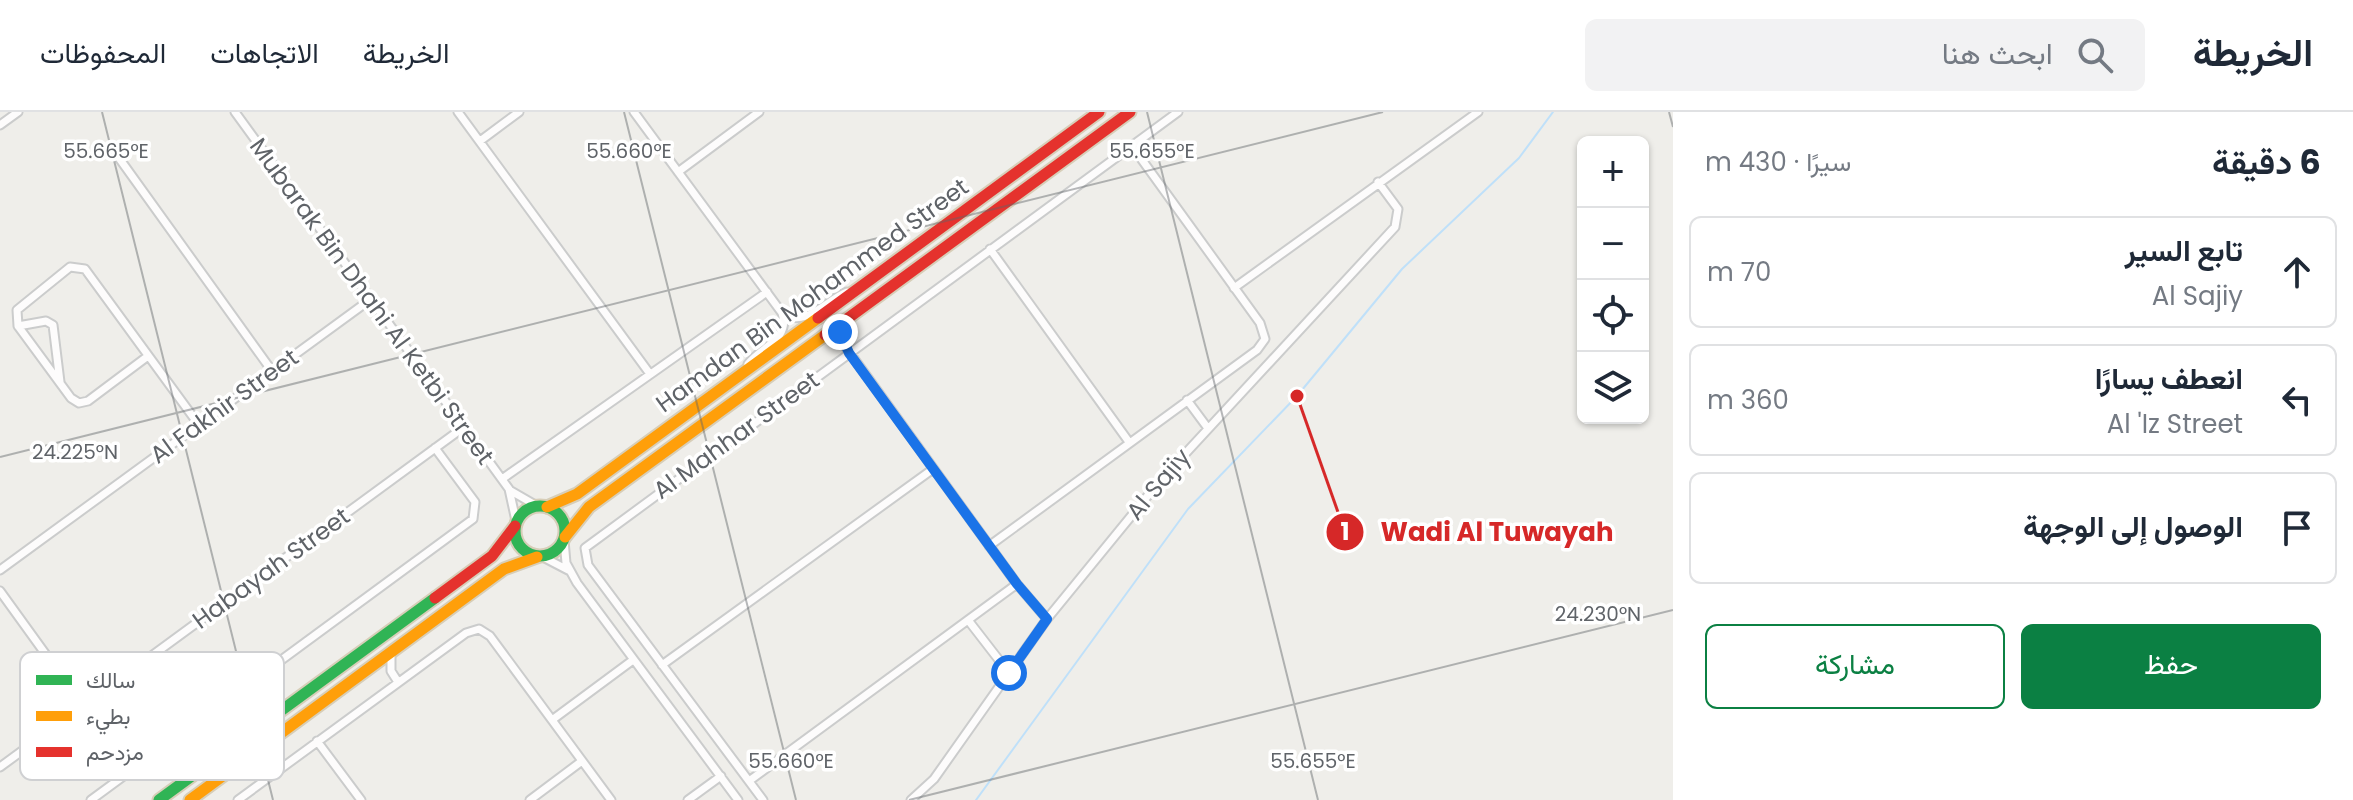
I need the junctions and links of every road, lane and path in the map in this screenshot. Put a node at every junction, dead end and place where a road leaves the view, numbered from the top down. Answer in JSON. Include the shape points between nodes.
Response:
{"nodes":[{"id":1,"x":18,"y":112,"type":"edge"},
{"id":2,"x":235,"y":112,"type":"edge"},
{"id":3,"x":458,"y":112,"type":"edge"},
{"id":4,"x":519,"y":112,"type":"edge"},
{"id":5,"x":634,"y":112,"type":"edge"},
{"id":6,"x":759,"y":112,"type":"edge"},
{"id":7,"x":1099,"y":112,"type":"edge"},
{"id":8,"x":1130,"y":112,"type":"edge"},
{"id":9,"x":1178,"y":112,"type":"edge"},
{"id":10,"x":1478,"y":112,"type":"edge"},
{"id":11,"x":0,"y":125,"type":"edge"},
{"id":12,"x":480,"y":141,"type":"junction"},
{"id":13,"x":1132,"y":146,"type":"junction"},
{"id":14,"x":114,"y":151,"type":"dead end"},
{"id":15,"x":678,"y":172,"type":"junction"},
{"id":16,"x":1378,"y":182,"type":"junction"},
{"id":17,"x":990,"y":249,"type":"junction"},
{"id":18,"x":861,"y":288,"type":"junction"},
{"id":19,"x":1234,"y":288,"type":"junction"},
{"id":20,"x":767,"y":292,"type":"junction"},
{"id":21,"x":371,"y":299,"type":"junction"},
{"id":22,"x":782,"y":313,"type":"junction"},
{"id":23,"x":843,"y":322,"type":"junction"},
{"id":24,"x":18,"y":326,"type":"junction"},
{"id":25,"x":821,"y":337,"type":"junction"},
{"id":26,"x":842,"y":342,"type":"junction"},
{"id":27,"x":849,"y":353,"type":"junction"},
{"id":28,"x":148,"y":356,"type":"junction"},
{"id":29,"x":272,"y":371,"type":"junction"},
{"id":30,"x":743,"y":373,"type":"junction"},
{"id":31,"x":650,"y":374,"type":"junction"},
{"id":32,"x":60,"y":383,"type":"junction"},
{"id":33,"x":1187,"y":400,"type":"junction"},
{"id":34,"x":199,"y":425,"type":"junction"},
{"id":35,"x":464,"y":427,"type":"junction"},
{"id":36,"x":1207,"y":427,"type":"junction"},
{"id":37,"x":1129,"y":442,"type":"junction"},
{"id":38,"x":435,"y":448,"type":"junction"},
{"id":39,"x":933,"y":469,"type":"junction"},
{"id":40,"x":502,"y":479,"type":"junction"},
{"id":41,"x":509,"y":489,"type":"junction"},
{"id":42,"x":542,"y":506,"type":"junction"},
{"id":43,"x":516,"y":524,"type":"junction"},
{"id":44,"x":564,"y":539,"type":"junction"},
{"id":45,"x":989,"y":546,"type":"junction"},
{"id":46,"x":540,"y":557,"type":"junction"},
{"id":47,"x":0,"y":570,"type":"edge"},
{"id":48,"x":568,"y":570,"type":"junction"},
{"id":49,"x":1017,"y":584,"type":"junction"},
{"id":50,"x":0,"y":591,"type":"edge"},
{"id":51,"x":1047,"y":619,"type":"junction"},
{"id":52,"x":968,"y":620,"type":"junction"},
{"id":53,"x":44,"y":652,"type":"edge"},
{"id":54,"x":157,"y":652,"type":"edge"},
{"id":55,"x":392,"y":652,"type":"junction"},
{"id":56,"x":284,"y":658,"type":"edge"},
{"id":57,"x":633,"y":660,"type":"junction"},
{"id":58,"x":662,"y":665,"type":"junction"},
{"id":59,"x":372,"y":666,"type":"junction"},
{"id":60,"x":391,"y":671,"type":"junction"},
{"id":61,"x":1009,"y":673,"type":"junction"},
{"id":62,"x":398,"y":682,"type":"junction"},
{"id":63,"x":284,"y":708,"type":"edge"},
{"id":64,"x":552,"y":720,"type":"junction"},
{"id":65,"x":705,"y":722,"type":"junction"},
{"id":66,"x":284,"y":731,"type":"edge"},
{"id":67,"x":689,"y":734,"type":"junction"},
{"id":68,"x":317,"y":741,"type":"junction"},
{"id":69,"x":20,"y":752,"type":"edge"},
{"id":70,"x":582,"y":761,"type":"junction"},
{"id":71,"x":284,"y":766,"type":"edge"},
{"id":72,"x":0,"y":767,"type":"edge"},
{"id":73,"x":721,"y":776,"type":"junction"},
{"id":74,"x":118,"y":780,"type":"edge"},
{"id":75,"x":186,"y":780,"type":"edge"},
{"id":76,"x":217,"y":780,"type":"edge"},
{"id":77,"x":265,"y":780,"type":"edge"},
{"id":78,"x":749,"y":781,"type":"junction"},
{"id":79,"x":91,"y":800,"type":"edge"},
{"id":80,"x":159,"y":800,"type":"edge"},
{"id":81,"x":190,"y":800,"type":"edge"},
{"id":82,"x":238,"y":800,"type":"edge"},
{"id":83,"x":361,"y":800,"type":"edge"},
{"id":84,"x":530,"y":800,"type":"edge"},
{"id":85,"x":611,"y":800,"type":"edge"},
{"id":86,"x":688,"y":800,"type":"edge"},
{"id":87,"x":738,"y":800,"type":"edge"},
{"id":88,"x":763,"y":800,"type":"edge"},
{"id":89,"x":911,"y":800,"type":"edge"}],
"edges":[{"from":1,"to":11,"type":"street"},
{"from":2,"to":21,"type":"street","name":"Mubarak Bin Dhahi Al Ketbi Street"},
{"from":3,"to":12,"type":"street"},
{"from":4,"to":12,"type":"street"},
{"from":5,"to":15,"type":"street"},
{"from":6,"to":15,"type":"street"},
{"from":7,"to":18,"type":"main road","name":"Hamdan Bin Mohammed Street"},
{"from":8,"to":23,"type":"main road","name":"Hamdan Bin Mohammed Street"},
{"from":9,"to":13,"type":"street","name":"Al Mahhar Street"},
{"from":10,"to":16,"type":"street"},
{"from":12,"to":31,"type":"street"},
{"from":13,"to":17,"type":"street","name":"Al Mahhar Street"},
{"from":13,"to":19,"type":"street"},
{"from":14,"to":29,"type":"street"},
{"from":15,"to":20,"type":"street"},
{"from":16,"to":19,"type":"street"},
{"from":16,"to":36,"type":"street","name":"Al Sajiy","via":[[1398,209],[1395,227]]},
{"from":17,"to":27,"type":"street","name":"Al Mahhar Street"},
{"from":17,"to":37,"type":"street"},
{"from":18,"to":22,"type":"street","via":[[840,294],[804,318]]},
{"from":18,"to":30,"type":"main road","name":"Hamdan Bin Mohammed Street"},
{"from":19,"to":33,"type":"street","via":[[1265,339]]},
{"from":20,"to":22,"type":"street"},
{"from":20,"to":31,"type":"street"},
{"from":21,"to":29,"type":"street","name":"Al Fakhir Street"},
{"from":21,"to":35,"type":"street","name":"Mubarak Bin Dhahi Al Ketbi Street"},
{"from":22,"to":30,"type":"street","via":[[781,335]]},
{"from":23,"to":25,"type":"main road","name":"Hamdan Bin Mohammed Street"},
{"from":23,"to":26,"type":"street"},
{"from":24,"to":28,"type":"street","via":[[19,307],[70,267],[81,267]]},
{"from":24,"to":32,"type":"street"},
{"from":24,"to":32,"type":"street","via":[[46,321],[53,325]]},
{"from":25,"to":26,"type":"street"},
{"from":25,"to":44,"type":"main road","name":"Hamdan Bin Mohammed Street","via":[[589,507]]},
{"from":26,"to":27,"type":"street"},
{"from":27,"to":39,"type":"street"},
{"from":27,"to":58,"type":"street","name":"Al Mahhar Street","via":[[585,548],[588,565]]},
{"from":28,"to":32,"type":"street","via":[[83,403],[74,401]]},
{"from":28,"to":34,"type":"street"},
{"from":29,"to":34,"type":"street","name":"Al Fakhir Street"},
{"from":30,"to":42,"type":"main road","name":"Hamdan Bin Mohammed Street","via":[[577,494]]},
{"from":31,"to":40,"type":"street"},
{"from":33,"to":36,"type":"street"},
{"from":33,"to":37,"type":"street"},
{"from":34,"to":47,"type":"street","name":"Al Fakhir Street"},
{"from":35,"to":38,"type":"street","name":"Habayah Street"},
{"from":35,"to":40,"type":"street","name":"Mubarak Bin Dhahi Al Ketbi Street"},
{"from":36,"to":51,"type":"street","name":"Al Sajiy"},
{"from":37,"to":45,"type":"street"},
{"from":38,"to":54,"type":"street","name":"Habayah Street"},
{"from":38,"to":56,"type":"street","via":[[475,502],[473,519]]},
{"from":39,"to":45,"type":"street"},
{"from":39,"to":58,"type":"street"},
{"from":40,"to":41,"type":"street","name":"Mubarak Bin Dhahi Al Ketbi Street"},
{"from":41,"to":42,"type":"street","name":"Mubarak Bin Dhahi Al Ketbi Street"},
{"from":41,"to":43,"type":"street","name":"Mubarak Bin Dhahi Al Ketbi Street"},
{"from":42,"to":43,"type":"main road","via":[[525,511]]},
{"from":42,"to":44,"type":"main road","via":[[564,522]]},
{"from":43,"to":46,"type":"main road","via":[[514,535],[522,550]]},
{"from":43,"to":63,"type":"main road","via":[[492,556]]},
{"from":44,"to":46,"type":"main road","via":[[556,551]]},
{"from":44,"to":48,"type":"street"},
{"from":45,"to":49,"type":"street"},
{"from":46,"to":48,"type":"street"},
{"from":46,"to":55,"type":"main road","via":[[504,569]]},
{"from":48,"to":57,"type":"street"},
{"from":49,"to":51,"type":"street"},
{"from":49,"to":52,"type":"street"},
{"from":50,"to":53,"type":"street"},
{"from":51,"to":61,"type":"street","name":"Al Sajiy"},
{"from":52,"to":61,"type":"street"},
{"from":52,"to":78,"type":"street"},
{"from":55,"to":59,"type":"main road"},
{"from":55,"to":60,"type":"street"},
{"from":57,"to":64,"type":"street"},
{"from":57,"to":67,"type":"street"},
{"from":58,"to":65,"type":"street","name":"Al Mahhar Street"},
{"from":59,"to":60,"type":"street"},
{"from":59,"to":66,"type":"main road"},
{"from":60,"to":62,"type":"street"},
{"from":61,"to":89,"type":"street","name":"Al Sajiy","via":[[934,779]]},
{"from":62,"to":64,"type":"street","via":[[469,631],[482,630]]},
{"from":62,"to":68,"type":"street"},
{"from":64,"to":70,"type":"street"},
{"from":65,"to":67,"type":"street"},
{"from":65,"to":78,"type":"street","name":"Al Mahhar Street"},
{"from":67,"to":73,"type":"street"},
{"from":68,"to":71,"type":"street"},
{"from":68,"to":83,"type":"street"},
{"from":69,"to":72,"type":"street","name":"Habayah Street"},
{"from":70,"to":84,"type":"street"},
{"from":70,"to":85,"type":"street"},
{"from":73,"to":86,"type":"street"},
{"from":73,"to":87,"type":"street"},
{"from":74,"to":79,"type":"street"},
{"from":75,"to":80,"type":"main road"},
{"from":76,"to":81,"type":"main road"},
{"from":77,"to":82,"type":"street"},
{"from":78,"to":88,"type":"street","name":"Al Mahhar Street"}]}
